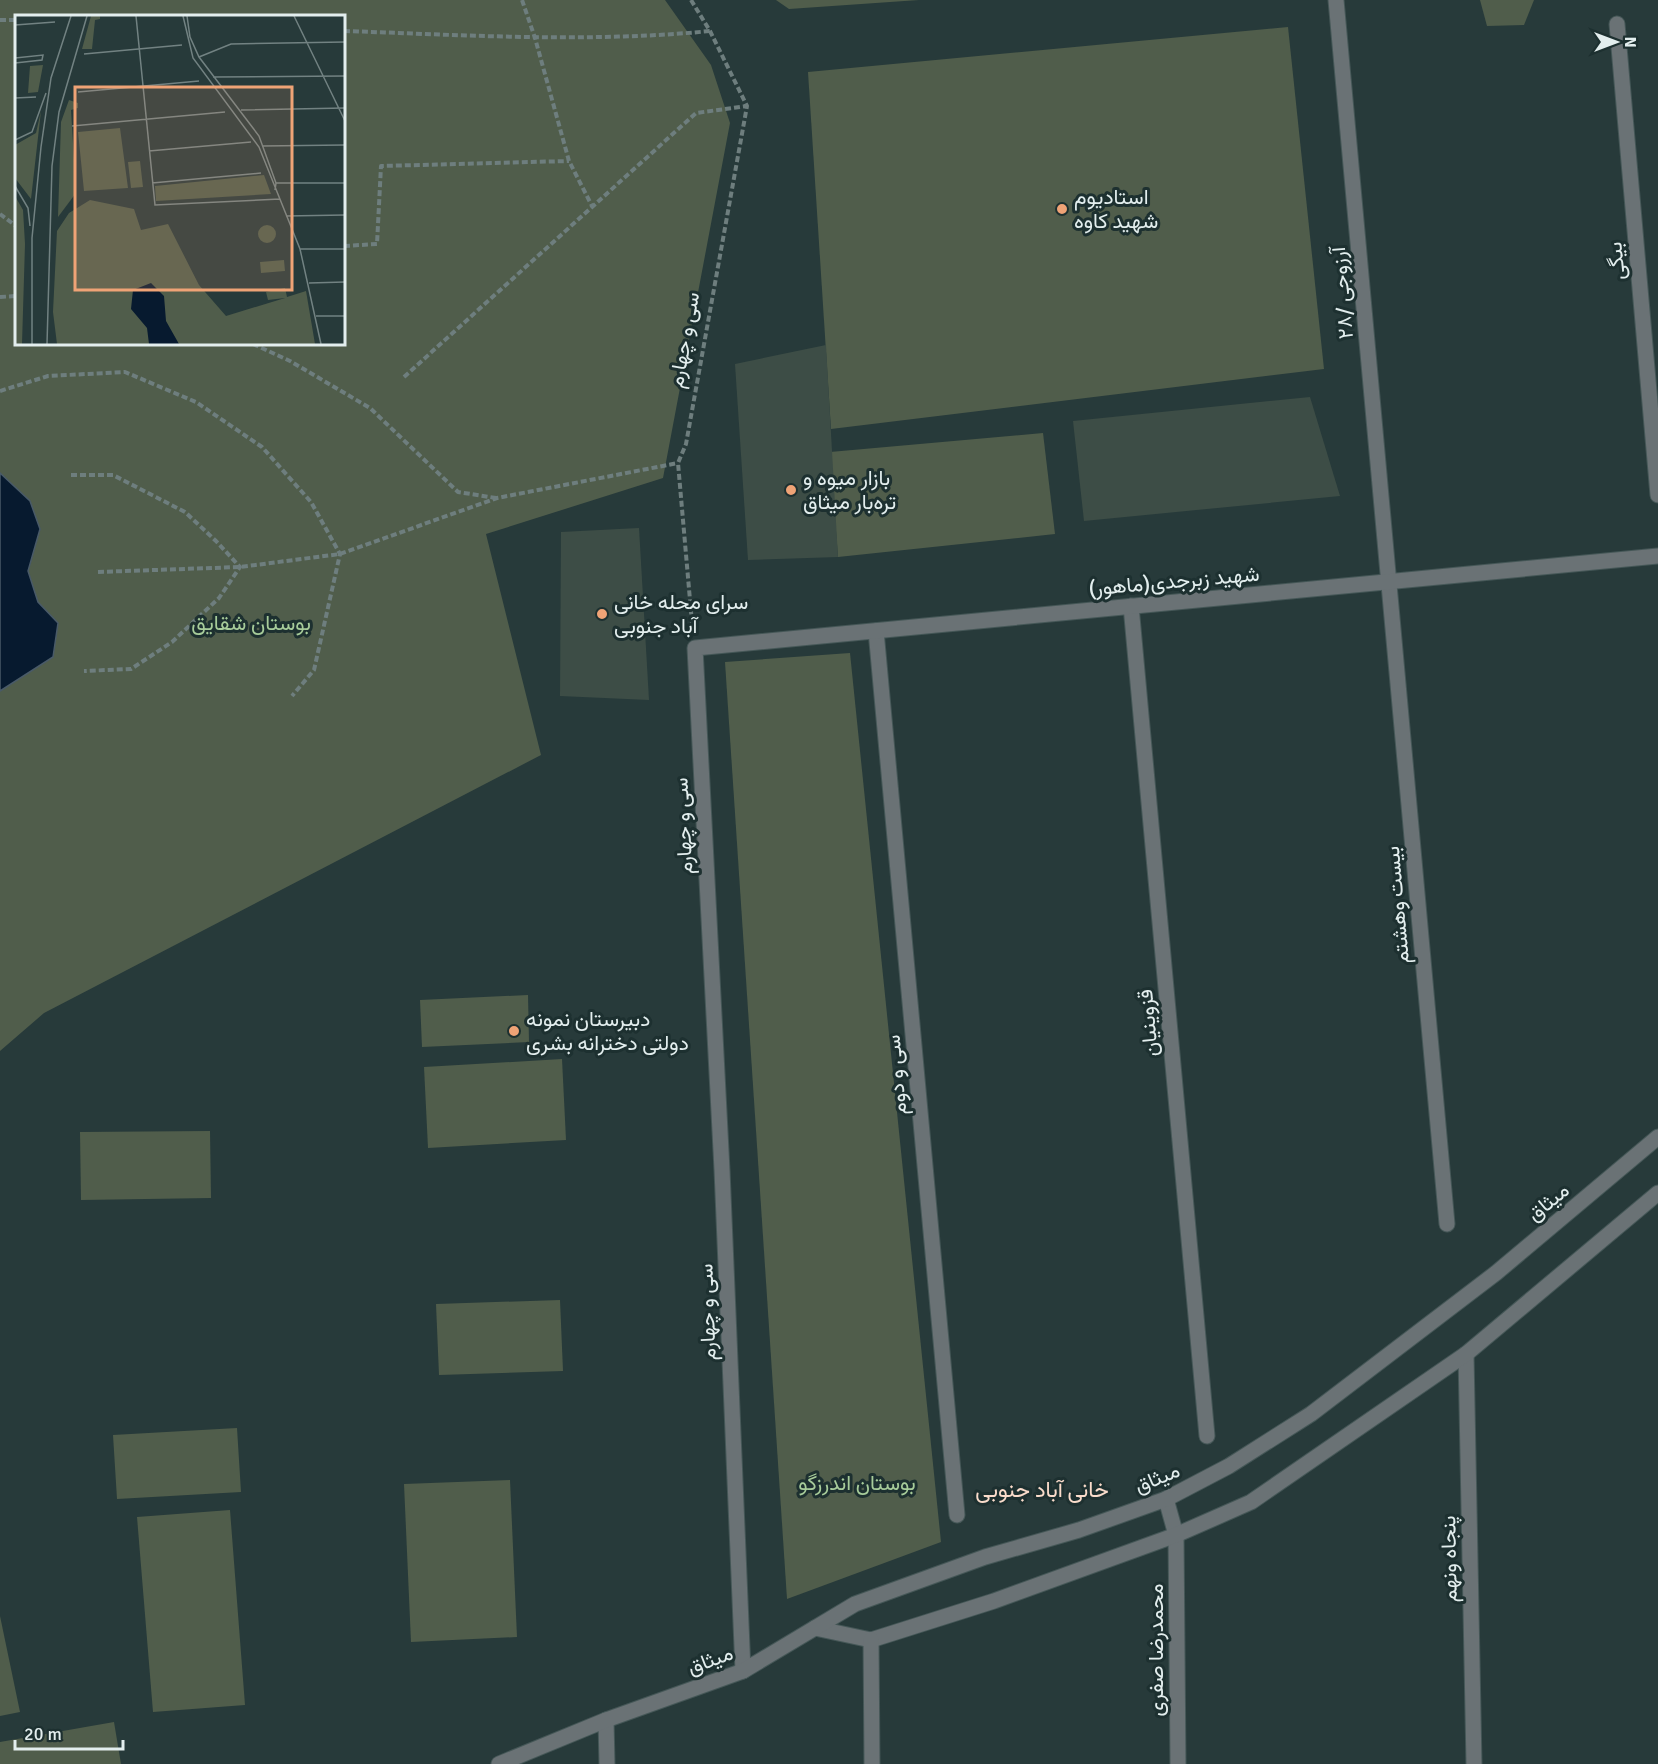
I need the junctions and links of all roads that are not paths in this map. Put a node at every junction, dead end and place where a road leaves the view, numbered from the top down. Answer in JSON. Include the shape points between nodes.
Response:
{"nodes":[{"id":1,"x":1336,"y":0,"type":"edge"},
{"id":2,"x":1617,"y":24,"type":"dead end"},
{"id":3,"x":1658,"y":495,"type":"edge"},
{"id":4,"x":1658,"y":556,"type":"edge"},
{"id":5,"x":1389,"y":582,"type":"junction"},
{"id":6,"x":1131,"y":606,"type":"junction"},
{"id":7,"x":876,"y":631,"type":"junction"},
{"id":8,"x":694,"y":648,"type":"joint"},
{"id":9,"x":1658,"y":1137,"type":"edge"},
{"id":10,"x":1658,"y":1193,"type":"edge"},
{"id":11,"x":1447,"y":1224,"type":"dead end"},
{"id":12,"x":1466,"y":1354,"type":"junction"},
{"id":13,"x":1207,"y":1436,"type":"dead end"},
{"id":14,"x":1166,"y":1499,"type":"junction"},
{"id":15,"x":957,"y":1515,"type":"dead end"},
{"id":16,"x":1176,"y":1536,"type":"junction"},
{"id":17,"x":815,"y":1628,"type":"junction"},
{"id":18,"x":871,"y":1640,"type":"junction"},
{"id":19,"x":743,"y":1671,"type":"junction"},
{"id":20,"x":606,"y":1720,"type":"junction"},
{"id":21,"x":498,"y":1764,"type":"edge"},
{"id":22,"x":607,"y":1764,"type":"edge"},
{"id":23,"x":872,"y":1764,"type":"edge"},
{"id":24,"x":1178,"y":1764,"type":"edge"},
{"id":25,"x":1474,"y":1764,"type":"edge"}],
"edges":[{"from":1,"to":5,"type":"street","name":"آرزوجی /۲۸"},
{"from":2,"to":3,"type":"street","name":"بیگی"},
{"from":4,"to":5,"type":"street","name":"شهید زبرجدی(ماهور)"},
{"from":5,"to":6,"type":"street","name":"شهید زبرجدی(ماهور)"},
{"from":5,"to":11,"type":"street","name":"بیست وهشتم"},
{"from":6,"to":7,"type":"street","name":"شهید زبرجدی(ماهور)"},
{"from":6,"to":13,"type":"street","name":"قزوینیان"},
{"from":7,"to":8,"type":"street","name":"شهید زبرجدی(ماهور)"},
{"from":7,"to":15,"type":"street","name":"سی و دوم"},
{"from":8,"to":19,"type":"street","name":"سی و چهارم","via":[[723,1182]]},
{"from":9,"to":14,"type":"street","name":"میثاق","via":[[1496,1273],[1311,1414],[1229,1466]]},
{"from":10,"to":12,"type":"street"},
{"from":12,"to":16,"type":"street","via":[[1251,1502]]},
{"from":12,"to":25,"type":"street","name":"پنجاه ونهم"},
{"from":14,"to":16,"type":"street","name":"محمدرضا صفری"},
{"from":14,"to":17,"type":"street","name":"میثاق","via":[[855,1604]]},
{"from":16,"to":18,"type":"street"},
{"from":16,"to":24,"type":"street","name":"محمدرضا صفری"},
{"from":17,"to":18,"type":"street"},
{"from":17,"to":19,"type":"street","name":"میثاق"},
{"from":18,"to":23,"type":"street"},
{"from":19,"to":20,"type":"street","name":"میثاق"},
{"from":20,"to":21,"type":"street","name":"میثاق"},
{"from":20,"to":22,"type":"street"}]}
